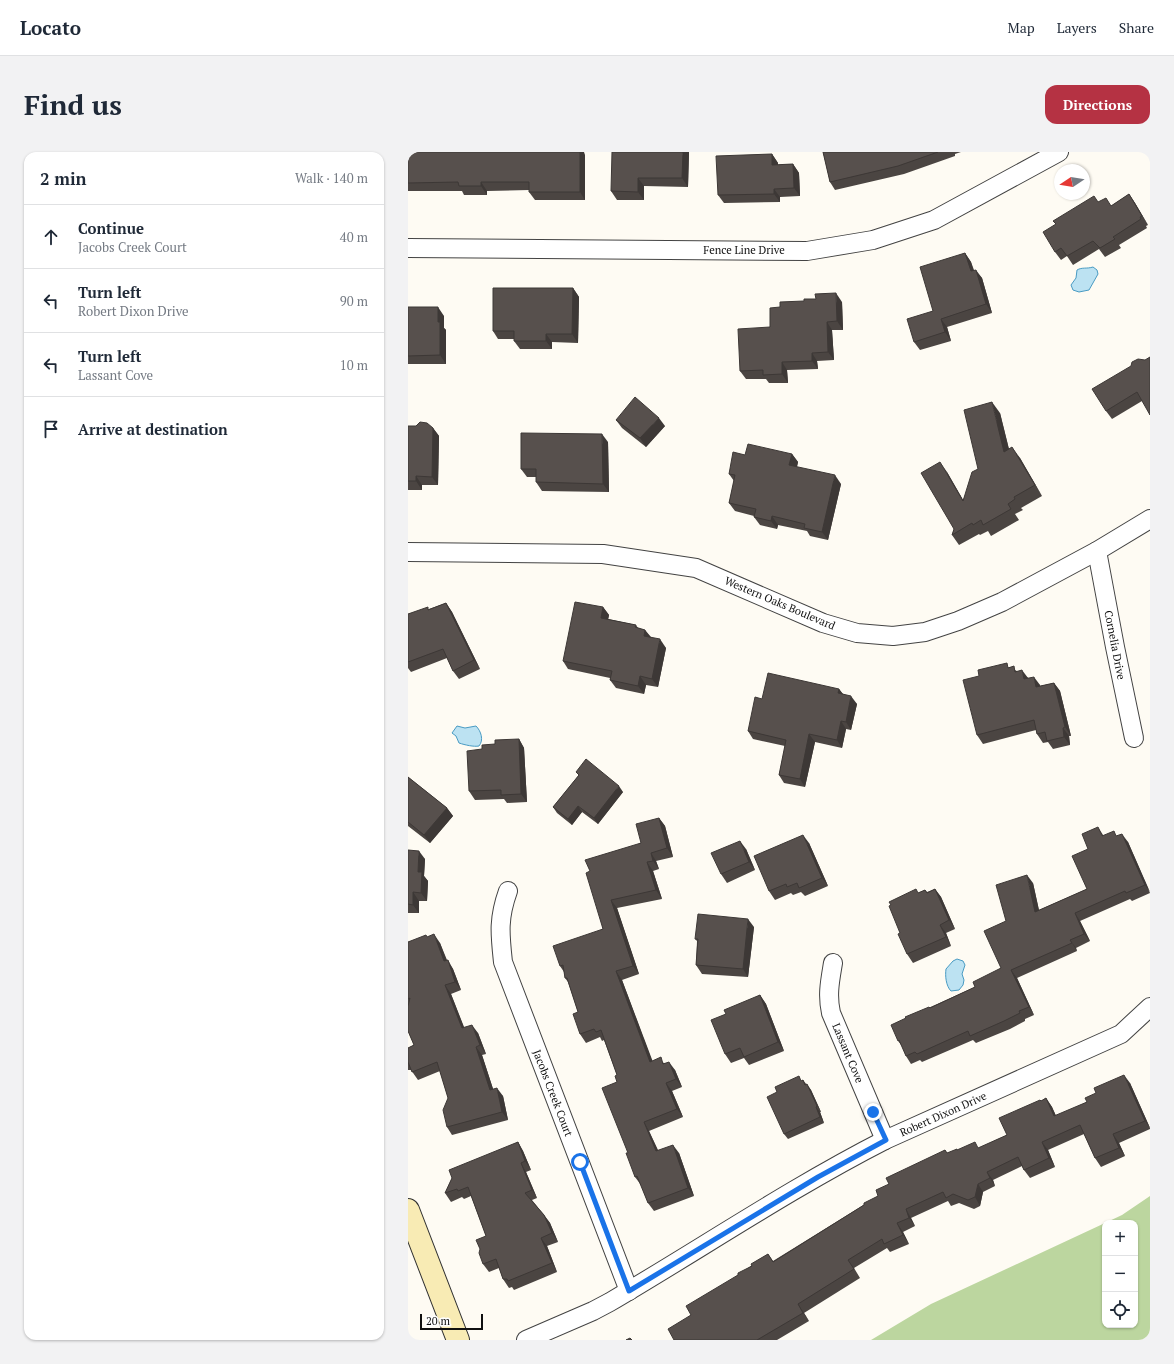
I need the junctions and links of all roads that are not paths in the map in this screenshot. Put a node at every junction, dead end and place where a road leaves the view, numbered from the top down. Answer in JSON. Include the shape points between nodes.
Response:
{"nodes":[{"id":1,"x":1058,"y":152,"type":"edge"},
{"id":2,"x":408,"y":248,"type":"edge"},
{"id":3,"x":1150,"y":519,"type":"edge"},
{"id":4,"x":1097,"y":551,"type":"junction"},
{"id":5,"x":408,"y":552,"type":"edge"},
{"id":6,"x":1134,"y":738,"type":"dead end"},
{"id":7,"x":508,"y":892,"type":"dead end"},
{"id":8,"x":833,"y":964,"type":"dead end"},
{"id":9,"x":1150,"y":1007,"type":"edge"},
{"id":10,"x":886,"y":1140,"type":"junction"},
{"id":11,"x":408,"y":1210,"type":"edge"},
{"id":12,"x":629,"y":1291,"type":"junction"},
{"id":13,"x":458,"y":1340,"type":"edge"},
{"id":14,"x":526,"y":1340,"type":"edge"}],
"edges":[{"from":1,"to":2,"type":"street","name":"Fence Line Drive","via":[[934,220],[873,240],[807,251]]},
{"from":3,"to":4,"type":"street","name":"Western Oaks Boulevard"},
{"from":4,"to":5,"type":"street","name":"Western Oaks Boulevard","via":[[1002,602],[958,621],[925,632],[893,636],[857,633],[824,623],[696,568],[603,554]]},
{"from":4,"to":6,"type":"street","name":"Cornelia Drive"},
{"from":7,"to":12,"type":"street","name":"Jacobs Creek Court","via":[[502,908],[500,934],[503,962]]},
{"from":8,"to":10,"type":"street","name":"Lassant Cove","via":[[828,1001],[830,1013]]},
{"from":9,"to":10,"type":"street","name":"Robert Dixon Drive","via":[[1121,1034]]},
{"from":10,"to":12,"type":"street","name":"Robert Dixon Drive","via":[[818,1177]]},
{"from":11,"to":13,"type":"main road"},
{"from":12,"to":14,"type":"street","name":"Robert Dixon Drive","via":[[594,1311]]}]}
